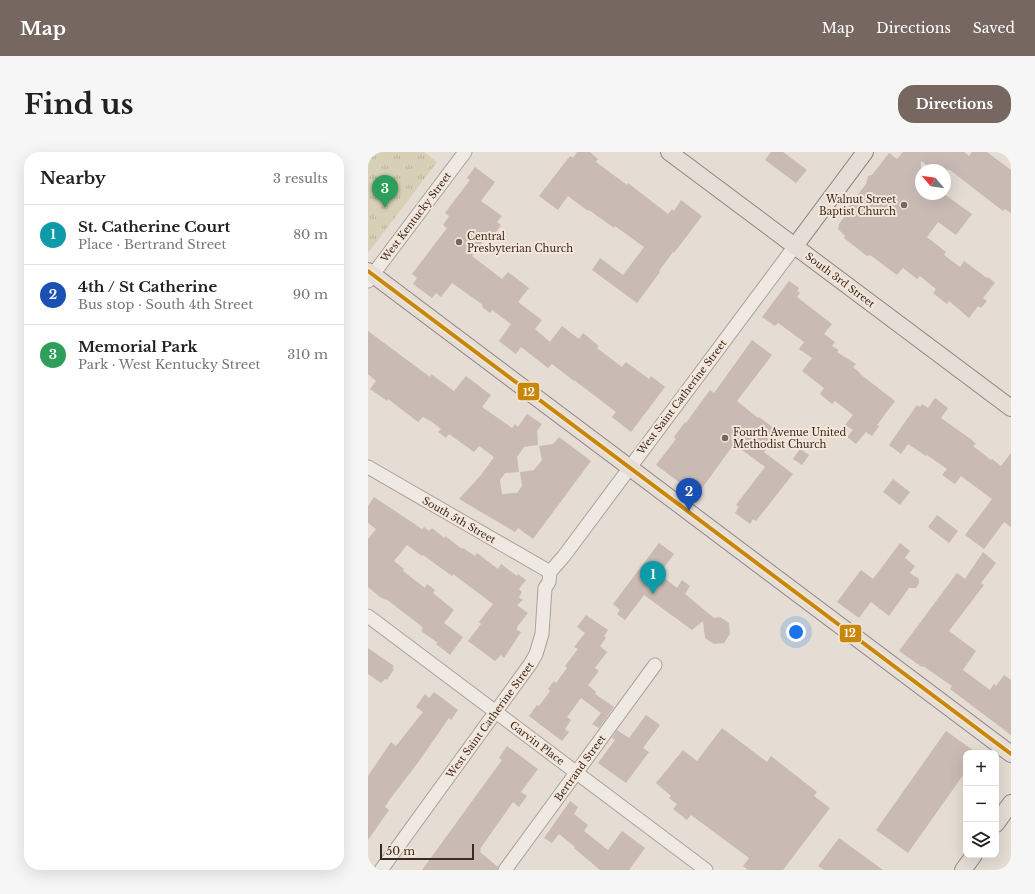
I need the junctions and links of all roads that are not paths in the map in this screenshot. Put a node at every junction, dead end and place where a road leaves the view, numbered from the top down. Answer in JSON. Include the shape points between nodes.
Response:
{"nodes":[{"id":1,"x":465,"y":152,"type":"edge"},
{"id":2,"x":669,"y":152,"type":"edge"},
{"id":3,"x":865,"y":152,"type":"edge"},
{"id":4,"x":795,"y":246,"type":"junction"},
{"id":5,"x":370,"y":276,"type":"edge"},
{"id":6,"x":1011,"y":408,"type":"edge"},
{"id":7,"x":629,"y":467,"type":"junction"},
{"id":8,"x":370,"y":472,"type":"edge"},
{"id":9,"x":550,"y":572,"type":"junction"},
{"id":10,"x":368,"y":616,"type":"edge"},
{"id":11,"x":655,"y":665,"type":"dead end"},
{"id":12,"x":496,"y":712,"type":"junction"},
{"id":13,"x":1011,"y":754,"type":"edge"},
{"id":14,"x":576,"y":773,"type":"junction"},
{"id":15,"x":1011,"y":803,"type":"edge"},
{"id":16,"x":997,"y":822,"type":"edge"},
{"id":17,"x":972,"y":858,"type":"edge"},
{"id":18,"x":382,"y":870,"type":"edge"},
{"id":19,"x":505,"y":870,"type":"edge"},
{"id":20,"x":706,"y":870,"type":"edge"},
{"id":21,"x":963,"y":870,"type":"edge"}],
"edges":[{"from":1,"to":5,"type":"street","name":"West Kentucky Street"},
{"from":2,"to":4,"type":"main road","name":"South 3rd Street"},
{"from":3,"to":4,"type":"main road","name":"West Saint Catherine Street"},
{"from":4,"to":6,"type":"main road","name":"South 3rd Street"},
{"from":4,"to":7,"type":"street","name":"West Saint Catherine Street"},
{"from":5,"to":7,"type":"main road"},
{"from":7,"to":9,"type":"street","name":"West Saint Catherine Street"},
{"from":7,"to":13,"type":"main road"},
{"from":8,"to":9,"type":"street","name":"South 5th Street"},
{"from":9,"to":12,"type":"street","name":"West Saint Catherine Street","via":[[543,600],[542,634],[536,654]]},
{"from":10,"to":12,"type":"street","name":"Garvin Place"},
{"from":11,"to":14,"type":"street","name":"Bertrand Street"},
{"from":12,"to":14,"type":"street","name":"Garvin Place"},
{"from":12,"to":18,"type":"street","name":"West Saint Catherine Street"},
{"from":14,"to":19,"type":"street","name":"Bertrand Street"},
{"from":14,"to":20,"type":"street","name":"Garvin Place"},
{"from":15,"to":16,"type":"main road"},
{"from":17,"to":21,"type":"main road"}]}
